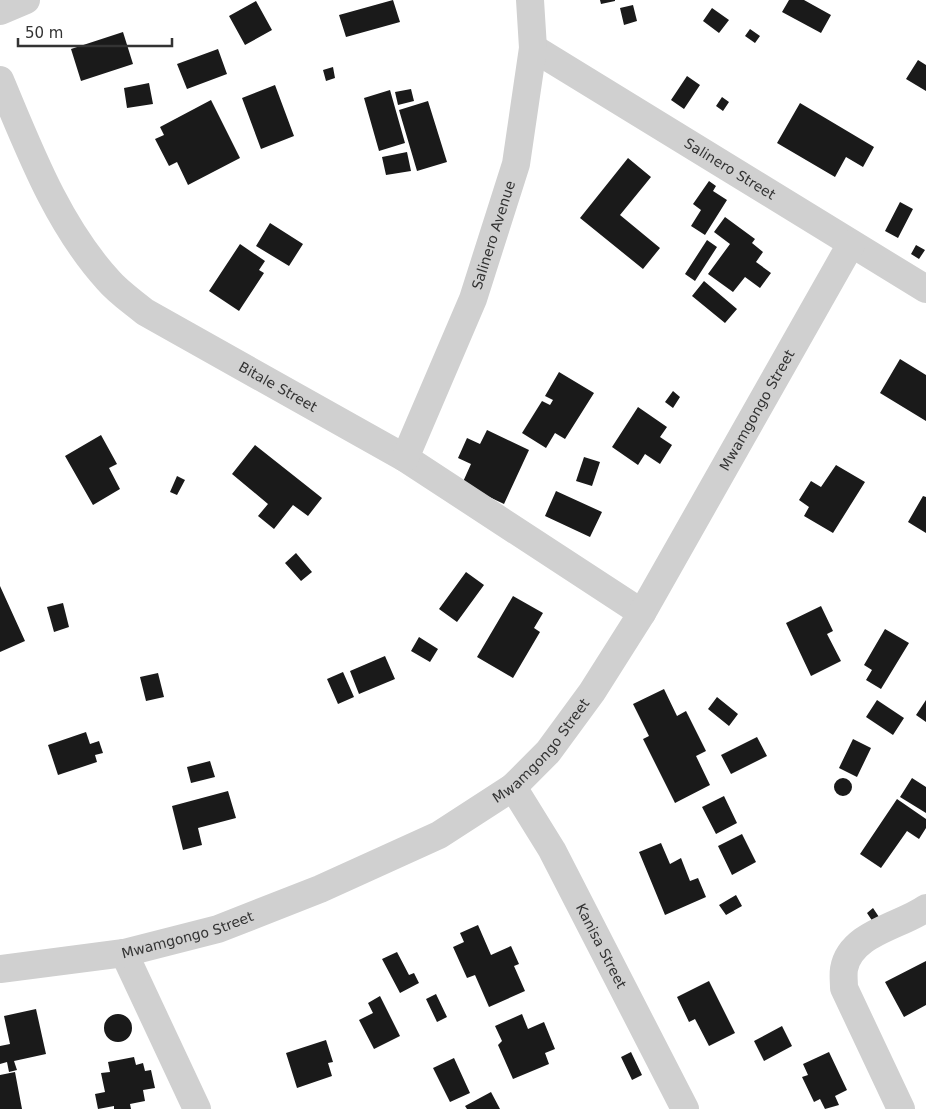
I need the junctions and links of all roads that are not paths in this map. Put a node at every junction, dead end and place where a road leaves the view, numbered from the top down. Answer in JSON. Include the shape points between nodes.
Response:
{"nodes":[{"id":1,"x":26,"y":0,"type":"edge"},
{"id":2,"x":530,"y":0,"type":"edge"},
{"id":3,"x":0,"y":11,"type":"edge"},
{"id":4,"x":534,"y":48,"type":"junction"},
{"id":5,"x":0,"y":80,"type":"edge"},
{"id":6,"x":851,"y":244,"type":"junction"},
{"id":7,"x":926,"y":290,"type":"edge"},
{"id":8,"x":405,"y":458,"type":"junction"},
{"id":9,"x":642,"y":613,"type":"junction"},
{"id":10,"x":513,"y":787,"type":"junction"},
{"id":11,"x":926,"y":908,"type":"edge"},
{"id":12,"x":124,"y":953,"type":"junction"},
{"id":13,"x":0,"y":969,"type":"edge"},
{"id":14,"x":197,"y":1109,"type":"edge"},
{"id":15,"x":685,"y":1109,"type":"edge"},
{"id":16,"x":901,"y":1109,"type":"edge"}],
"edges":[{"from":1,"to":3,"type":"street"},
{"from":2,"to":4,"type":"street","name":"Salinero Avenue"},
{"from":4,"to":6,"type":"street","name":"Salinero Street"},
{"from":4,"to":8,"type":"street","name":"Salinero Avenue","via":[[516,164],[476,290]]},
{"from":5,"to":8,"type":"street","name":"Bitale Street","via":[[58,209],[108,281],[145,312],[190,339]]},
{"from":6,"to":7,"type":"street","name":"Salinero Street"},
{"from":6,"to":9,"type":"street","name":"Mwamgongo Street"},
{"from":8,"to":9,"type":"street","name":"Bitale Street"},
{"from":9,"to":10,"type":"street","name":"Mwamgongo Street","via":[[592,692],[548,752]]},
{"from":10,"to":12,"type":"street","name":"Mwamgongo Street","via":[[439,835],[320,889],[218,929]]},
{"from":10,"to":15,"type":"street","name":"Kanisa Street","via":[[552,850]]},
{"from":11,"to":16,"type":"street","via":[[865,940],[849,955],[844,969],[844,988]]},
{"from":12,"to":13,"type":"street","name":"Mwamgongo Street"},
{"from":12,"to":14,"type":"street"}]}
